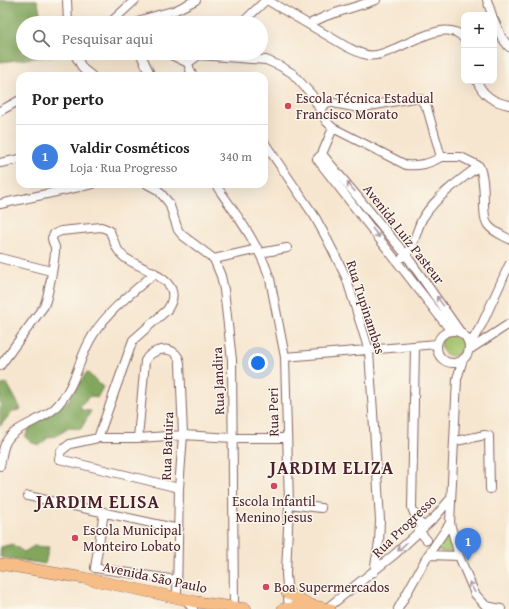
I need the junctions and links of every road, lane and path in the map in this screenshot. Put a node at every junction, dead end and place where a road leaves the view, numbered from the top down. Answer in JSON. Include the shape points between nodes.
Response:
{"nodes":[{"id":1,"x":67,"y":0,"type":"edge"},
{"id":2,"x":135,"y":0,"type":"edge"},
{"id":3,"x":196,"y":0,"type":"edge"},
{"id":4,"x":267,"y":0,"type":"edge"},
{"id":5,"x":376,"y":0,"type":"edge"},
{"id":6,"x":487,"y":0,"type":"edge"},
{"id":7,"x":491,"y":12,"type":"edge"},
{"id":8,"x":68,"y":16,"type":"edge"},
{"id":9,"x":118,"y":16,"type":"edge"},
{"id":10,"x":152,"y":16,"type":"edge"},
{"id":11,"x":250,"y":16,"type":"edge"},
{"id":12,"x":309,"y":24,"type":"junction"},
{"id":13,"x":497,"y":27,"type":"edge"},
{"id":14,"x":461,"y":34,"type":"edge"},
{"id":15,"x":509,"y":47,"type":"edge"},
{"id":16,"x":78,"y":60,"type":"edge"},
{"id":17,"x":143,"y":60,"type":"edge"},
{"id":18,"x":182,"y":60,"type":"edge"},
{"id":19,"x":192,"y":60,"type":"edge"},
{"id":20,"x":266,"y":60,"type":"edge"},
{"id":21,"x":188,"y":63,"type":"junction"},
{"id":22,"x":84,"y":72,"type":"edge"},
{"id":23,"x":149,"y":72,"type":"edge"},
{"id":24,"x":191,"y":72,"type":"edge"},
{"id":25,"x":478,"y":84,"type":"edge"},
{"id":26,"x":16,"y":102,"type":"edge"},
{"id":27,"x":509,"y":104,"type":"edge"},
{"id":28,"x":321,"y":108,"type":"junction"},
{"id":29,"x":0,"y":111,"type":"edge"},
{"id":30,"x":333,"y":128,"type":"junction"},
{"id":31,"x":268,"y":148,"type":"edge"},
{"id":32,"x":319,"y":157,"type":"junction"},
{"id":33,"x":441,"y":157,"type":"junction"},
{"id":34,"x":16,"y":159,"type":"edge"},
{"id":35,"x":10,"y":160,"type":"junction"},
{"id":36,"x":0,"y":164,"type":"edge"},
{"id":37,"x":479,"y":166,"type":"junction"},
{"id":38,"x":0,"y":168,"type":"edge"},
{"id":39,"x":74,"y":188,"type":"edge"},
{"id":40,"x":154,"y":188,"type":"edge"},
{"id":41,"x":218,"y":188,"type":"edge"},
{"id":42,"x":0,"y":204,"type":"edge"},
{"id":43,"x":509,"y":239,"type":"edge"},
{"id":44,"x":287,"y":248,"type":"dead end"},
{"id":45,"x":259,"y":251,"type":"junction"},
{"id":46,"x":406,"y":255,"type":"junction"},
{"id":47,"x":0,"y":258,"type":"edge"},
{"id":48,"x":214,"y":259,"type":"junction"},
{"id":49,"x":398,"y":261,"type":"junction"},
{"id":50,"x":509,"y":265,"type":"edge"},
{"id":51,"x":51,"y":271,"type":"junction"},
{"id":52,"x":155,"y":273,"type":"junction"},
{"id":53,"x":509,"y":324,"type":"edge"},
{"id":54,"x":451,"y":331,"type":"junction"},
{"id":55,"x":463,"y":334,"type":"junction"},
{"id":56,"x":476,"y":335,"type":"junction"},
{"id":57,"x":493,"y":335,"type":"junction"},
{"id":58,"x":437,"y":344,"type":"junction"},
{"id":59,"x":414,"y":346,"type":"junction"},
{"id":60,"x":469,"y":348,"type":"junction"},
{"id":61,"x":369,"y":351,"type":"junction"},
{"id":62,"x":285,"y":357,"type":"junction"},
{"id":63,"x":464,"y":359,"type":"junction"},
{"id":64,"x":450,"y":363,"type":"junction"},
{"id":65,"x":0,"y":366,"type":"edge"},
{"id":66,"x":457,"y":379,"type":"junction"},
{"id":67,"x":183,"y":435,"type":"junction"},
{"id":68,"x":98,"y":438,"type":"junction"},
{"id":69,"x":138,"y":438,"type":"junction"},
{"id":70,"x":233,"y":438,"type":"junction"},
{"id":71,"x":286,"y":438,"type":"junction"},
{"id":72,"x":456,"y":441,"type":"junction"},
{"id":73,"x":0,"y":466,"type":"edge"},
{"id":74,"x":179,"y":488,"type":"junction"},
{"id":75,"x":490,"y":489,"type":"dead end"},
{"id":76,"x":28,"y":496,"type":"dead end"},
{"id":77,"x":451,"y":498,"type":"junction"},
{"id":78,"x":289,"y":504,"type":"junction"},
{"id":79,"x":321,"y":508,"type":"dead end"},
{"id":80,"x":104,"y":512,"type":"junction"},
{"id":81,"x":430,"y":520,"type":"junction"},
{"id":82,"x":450,"y":523,"type":"junction"},
{"id":83,"x":179,"y":529,"type":"junction"},
{"id":84,"x":421,"y":529,"type":"junction"},
{"id":85,"x":427,"y":540,"type":"dead end"},
{"id":86,"x":428,"y":555,"type":"junction"},
{"id":87,"x":458,"y":556,"type":"junction"},
{"id":88,"x":0,"y":564,"type":"edge"},
{"id":89,"x":374,"y":572,"type":"junction"},
{"id":90,"x":177,"y":580,"type":"junction"},
{"id":91,"x":287,"y":593,"type":"junction"},
{"id":92,"x":181,"y":598,"type":"junction"},
{"id":93,"x":313,"y":606,"type":"junction"},
{"id":94,"x":234,"y":608,"type":"junction"},
{"id":95,"x":193,"y":609,"type":"edge"},
{"id":96,"x":246,"y":609,"type":"edge"},
{"id":97,"x":287,"y":609,"type":"edge"},
{"id":98,"x":328,"y":609,"type":"edge"},
{"id":99,"x":398,"y":609,"type":"edge"},
{"id":100,"x":500,"y":609,"type":"edge"}],
"edges":[{"from":1,"to":8,"type":"street"},
{"from":2,"to":9,"type":"street"},
{"from":3,"to":10,"type":"street","via":[[176,10]]},
{"from":4,"to":11,"type":"street"},
{"from":4,"to":12,"type":"street"},
{"from":5,"to":12,"type":"street"},
{"from":6,"to":7,"type":"street"},
{"from":12,"to":14,"type":"street","via":[[358,53],[370,55],[385,53],[435,32],[453,30]]},
{"from":13,"to":15,"type":"street"},
{"from":16,"to":22,"type":"street"},
{"from":17,"to":23,"type":"street"},
{"from":18,"to":21,"type":"street"},
{"from":19,"to":21,"type":"street"},
{"from":20,"to":28,"type":"street","via":[[292,73]]},
{"from":21,"to":24,"type":"street"},
{"from":25,"to":27,"type":"street","via":[[482,92],[490,98]]},
{"from":26,"to":29,"type":"street"},
{"from":28,"to":30,"type":"street","via":[[326,121]]},
{"from":28,"to":33,"type":"street","via":[[328,102],[360,108],[413,98],[420,99],[427,108]]},
{"from":30,"to":32,"type":"street"},
{"from":30,"to":33,"type":"street","via":[[406,164],[426,164]]},
{"from":31,"to":61,"type":"street","name":"Rua Tupinambas","via":[[315,217],[346,277]]},
{"from":46,"to":32,"type":"street","name":"Avenida Luiz Pasteur","one_way":true},
{"from":32,"to":49,"type":"street","name":"Avenida Luiz Pasteur","one_way":true},
{"from":33,"to":37,"type":"street","via":[[461,157]]},
{"from":34,"to":35,"type":"street"},
{"from":35,"to":36,"type":"street"},
{"from":35,"to":38,"type":"street"},
{"from":37,"to":43,"type":"street","via":[[484,181],[486,221],[493,231]]},
{"from":37,"to":46,"type":"street","via":[[462,178],[424,215]]},
{"from":39,"to":42,"type":"street"},
{"from":40,"to":48,"type":"street","via":[[169,202],[182,236]]},
{"from":41,"to":45,"type":"street","name":"Rua Peri"},
{"from":44,"to":45,"type":"street"},
{"from":45,"to":48,"type":"street"},
{"from":45,"to":62,"type":"street","name":"Rua Peri","via":[[270,279]]},
{"from":46,"to":49,"type":"street"},
{"from":55,"to":46,"type":"street","name":"Avenida Luiz Pasteur","one_way":true},
{"from":47,"to":51,"type":"street"},
{"from":48,"to":70,"type":"street","name":"Rua Jandira","via":[[224,290],[230,339]]},
{"from":49,"to":54,"type":"street","name":"Avenida Luiz Pasteur"},
{"from":50,"to":56,"type":"street"},
{"from":51,"to":52,"type":"street","via":[[55,247],[52,238],[54,234],[101,227],[110,233],[116,248],[123,256]]},
{"from":51,"to":65,"type":"street","via":[[50,289],[44,306]]},
{"from":52,"to":68,"type":"street","via":[[167,282],[171,294],[170,305],[133,340]]},
{"from":52,"to":73,"type":"street","via":[[112,311],[92,336],[72,384],[51,412],[18,431],[6,442]]},
{"from":53,"to":57,"type":"street"},
{"from":54,"to":55,"type":"street"},
{"from":54,"to":58,"type":"street","via":[[442,335]]},
{"from":55,"to":56,"type":"street"},
{"from":55,"to":60,"type":"street"},
{"from":56,"to":57,"type":"street"},
{"from":56,"to":60,"type":"street"},
{"from":57,"to":60,"type":"street"},
{"from":58,"to":59,"type":"street"},
{"from":58,"to":64,"type":"street","via":[[441,358]]},
{"from":59,"to":61,"type":"street"},
{"from":59,"to":84,"type":"street","via":[[412,508]]},
{"from":60,"to":63,"type":"street"},
{"from":61,"to":62,"type":"street"},
{"from":61,"to":89,"type":"street","name":"Rua Tupinambas","via":[[380,520]]},
{"from":62,"to":71,"type":"street","name":"Rua Peri"},
{"from":63,"to":64,"type":"street","via":[[458,363]]},
{"from":63,"to":66,"type":"street"},
{"from":64,"to":66,"type":"street"},
{"from":66,"to":72,"type":"street"},
{"from":67,"to":69,"type":"street"},
{"from":67,"to":69,"type":"street","name":"Rua Batuira","via":[[180,358],[169,350],[149,354],[145,362]]},
{"from":67,"to":70,"type":"street"},
{"from":67,"to":74,"type":"street","name":"Rua Batuira"},
{"from":68,"to":69,"type":"street"},
{"from":68,"to":74,"type":"street","via":[[70,444],[61,451],[59,459]]},
{"from":70,"to":71,"type":"street"},
{"from":70,"to":94,"type":"street","name":"Rua Jandira"},
{"from":71,"to":78,"type":"street","name":"Rua Peri"},
{"from":72,"to":75,"type":"street","via":[[489,436]]},
{"from":72,"to":77,"type":"street"},
{"from":74,"to":83,"type":"street","name":"Rua Batuira"},
{"from":76,"to":80,"type":"street"},
{"from":77,"to":81,"type":"street","name":"Rua Progresso"},
{"from":77,"to":82,"type":"street","name":"Rua Progresso"},
{"from":78,"to":79,"type":"street"},
{"from":78,"to":91,"type":"street","name":"Rua Peri"},
{"from":80,"to":83,"type":"street"},
{"from":80,"to":90,"type":"street","via":[[95,568]]},
{"from":81,"to":82,"type":"street","via":[[442,518]]},
{"from":81,"to":84,"type":"street","name":"Rua Progresso"},
{"from":82,"to":86,"type":"street"},
{"from":82,"to":87,"type":"street","name":"Rua Progresso"},
{"from":83,"to":90,"type":"street","name":"Rua Batuira"},
{"from":84,"to":85,"type":"street"},
{"from":84,"to":89,"type":"street","name":"Rua Progresso","one_way":true},
{"from":86,"to":87,"type":"street"},
{"from":86,"to":99,"type":"street"},
{"from":100,"to":87,"type":"street","name":"Rua Progresso","one_way":true,"via":[[486,606],[480,601]]},
{"from":88,"to":92,"type":"main road","name":"Avenida São Paulo"},
{"from":89,"to":98,"type":"street","name":"Rua Progresso"},
{"from":90,"to":92,"type":"street","name":"Rua Batuira"},
{"from":91,"to":93,"type":"main road"},
{"from":91,"to":97,"type":"street","name":"Rua Peri"},
{"from":92,"to":94,"type":"main road","name":"Avenida São Paulo"},
{"from":92,"to":95,"type":"street"},
{"from":93,"to":97,"type":"main road"},
{"from":93,"to":98,"type":"main road"},
{"from":94,"to":96,"type":"main road","name":"Avenida São Paulo"}]}
